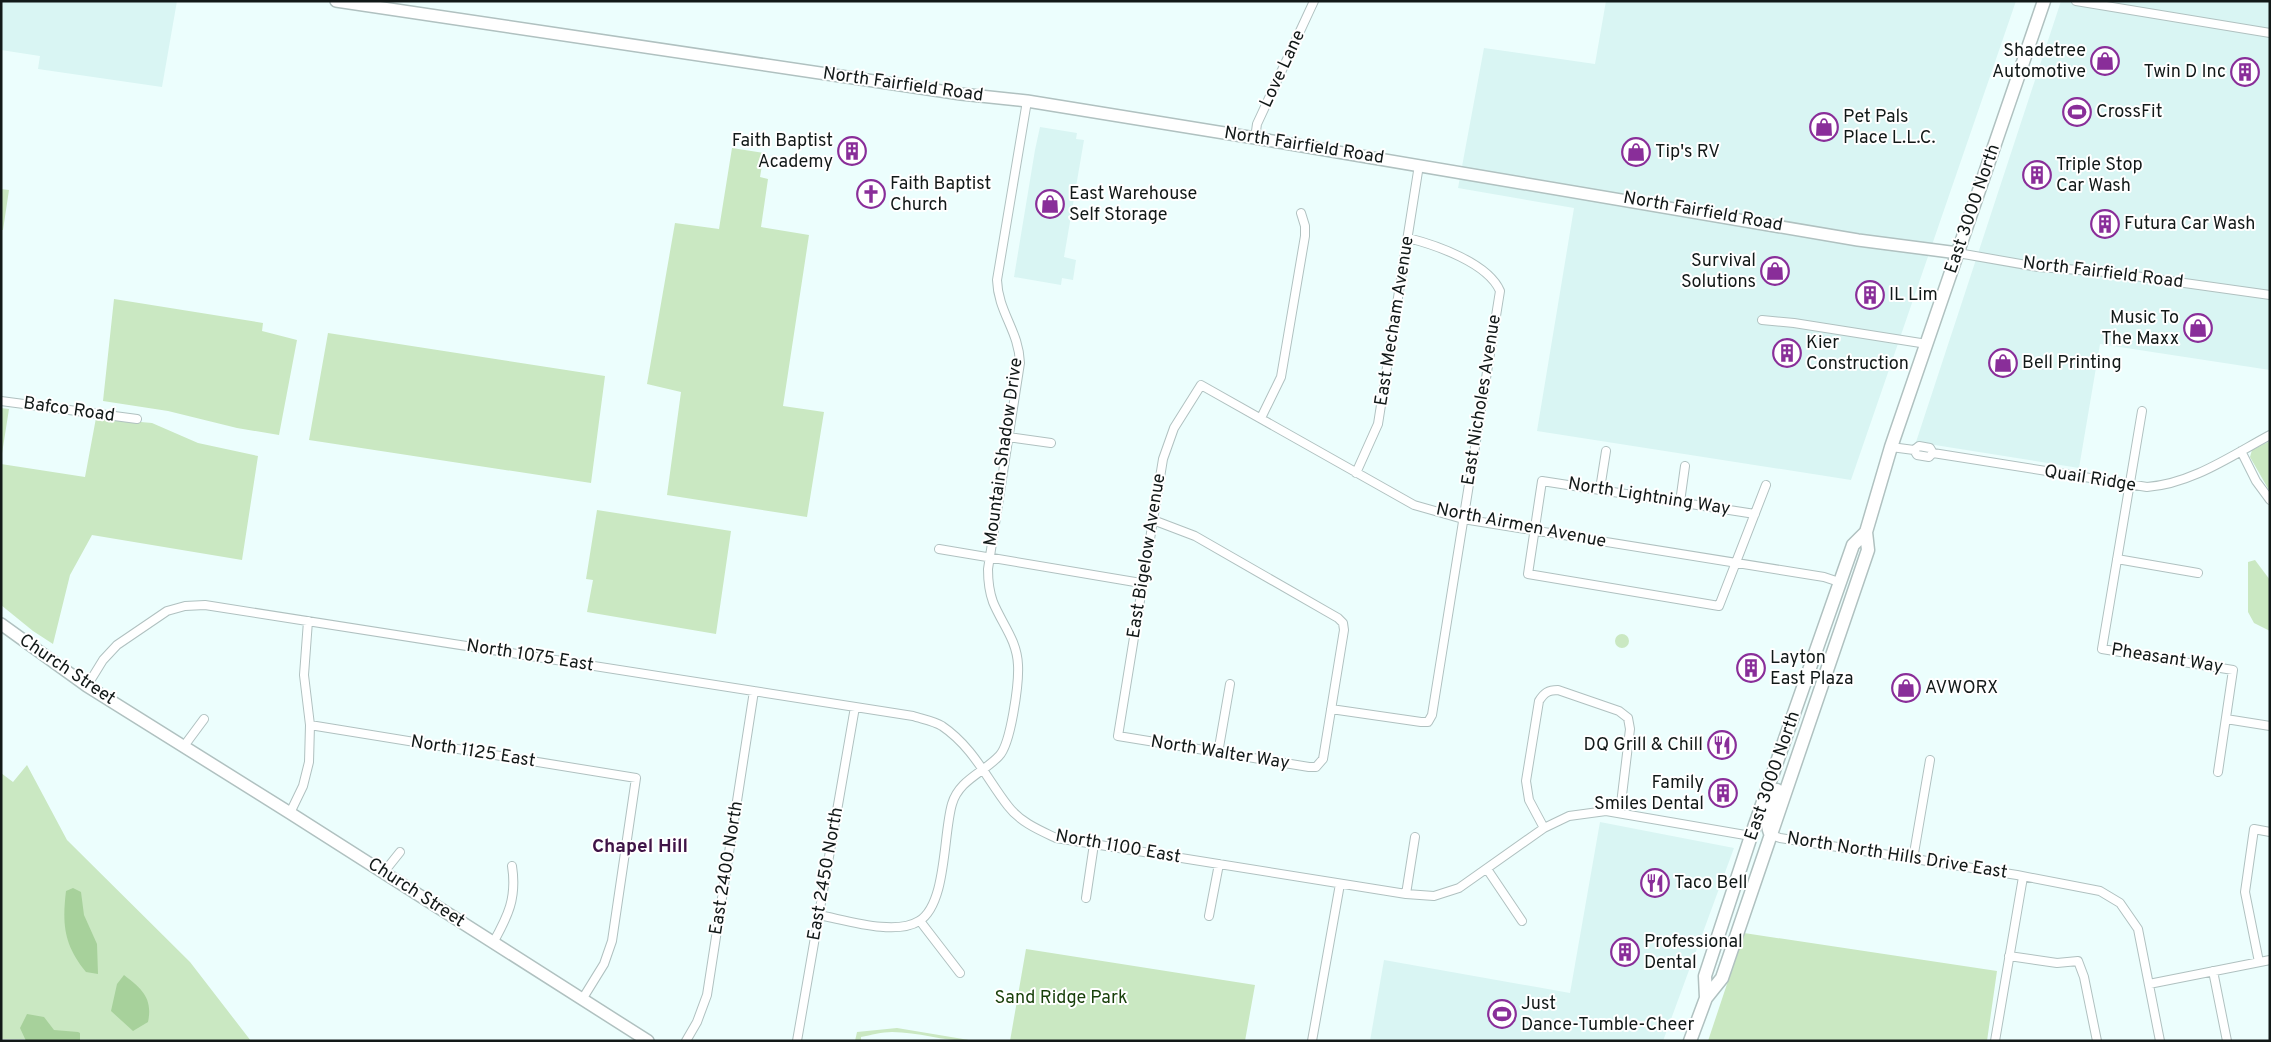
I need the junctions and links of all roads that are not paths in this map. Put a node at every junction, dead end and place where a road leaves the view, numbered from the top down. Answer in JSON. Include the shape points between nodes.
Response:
{"nodes":[{"id":1,"x":336,"y":1,"type":"edge"},
{"id":2,"x":1314,"y":1,"type":"edge"},
{"id":3,"x":2044,"y":1,"type":"edge"},
{"id":4,"x":2076,"y":1,"type":"edge"},
{"id":5,"x":2270,"y":33,"type":"edge"},
{"id":6,"x":1027,"y":101,"type":"junction"},
{"id":7,"x":1256,"y":138,"type":"junction"},
{"id":8,"x":1419,"y":165,"type":"junction"},
{"id":9,"x":1301,"y":214,"type":"dead end"},
{"id":10,"x":1408,"y":238,"type":"junction"},
{"id":11,"x":1958,"y":253,"type":"junction"},
{"id":12,"x":2270,"y":295,"type":"edge"},
{"id":13,"x":1762,"y":320,"type":"dead end"},
{"id":14,"x":1927,"y":344,"type":"junction"},
{"id":15,"x":1202,"y":385,"type":"joint"},
{"id":16,"x":1,"y":401,"type":"edge"},
{"id":17,"x":2142,"y":411,"type":"dead end"},
{"id":18,"x":1261,"y":418,"type":"junction"},
{"id":19,"x":137,"y":419,"type":"dead end"},
{"id":20,"x":2270,"y":435,"type":"edge"},
{"id":21,"x":1008,"y":437,"type":"junction"},
{"id":22,"x":1051,"y":443,"type":"dead end"},
{"id":23,"x":1891,"y":447,"type":"junction"},
{"id":24,"x":1606,"y":451,"type":"dead end"},
{"id":25,"x":2241,"y":451,"type":"junction"},
{"id":26,"x":1685,"y":466,"type":"dead end"},
{"id":27,"x":1356,"y":473,"type":"junction"},
{"id":28,"x":1766,"y":485,"type":"dead end"},
{"id":29,"x":2129,"y":485,"type":"junction"},
{"id":30,"x":1600,"y":489,"type":"junction"},
{"id":31,"x":2270,"y":500,"type":"edge"},
{"id":32,"x":1680,"y":502,"type":"junction"},
{"id":33,"x":1755,"y":514,"type":"junction"},
{"id":34,"x":1463,"y":519,"type":"junction"},
{"id":35,"x":1153,"y":520,"type":"junction"},
{"id":36,"x":1535,"y":532,"type":"junction"},
{"id":37,"x":1866,"y":532,"type":"junction"},
{"id":38,"x":939,"y":549,"type":"dead end"},
{"id":39,"x":989,"y":558,"type":"junction"},
{"id":40,"x":2117,"y":559,"type":"junction"},
{"id":41,"x":1735,"y":563,"type":"junction"},
{"id":42,"x":2198,"y":573,"type":"dead end"},
{"id":43,"x":1839,"y":582,"type":"junction"},
{"id":44,"x":1141,"y":583,"type":"junction"},
{"id":45,"x":308,"y":622,"type":"junction"},
{"id":46,"x":1,"y":624,"type":"edge"},
{"id":47,"x":1810,"y":669,"type":"junction"},
{"id":48,"x":1230,"y":684,"type":"dead end"},
{"id":49,"x":86,"y":686,"type":"junction"},
{"id":50,"x":754,"y":691,"type":"junction"},
{"id":51,"x":855,"y":707,"type":"junction"},
{"id":52,"x":1331,"y":709,"type":"junction"},
{"id":53,"x":204,"y":719,"type":"dead end"},
{"id":54,"x":2226,"y":719,"type":"junction"},
{"id":55,"x":310,"y":725,"type":"junction"},
{"id":56,"x":2270,"y":726,"type":"edge"},
{"id":57,"x":1118,"y":736,"type":"joint"},
{"id":58,"x":184,"y":746,"type":"junction"},
{"id":59,"x":1218,"y":753,"type":"junction"},
{"id":60,"x":1930,"y":760,"type":"dead end"},
{"id":61,"x":983,"y":769,"type":"junction"},
{"id":62,"x":2218,"y":772,"type":"dead end"},
{"id":63,"x":1620,"y":812,"type":"junction"},
{"id":64,"x":290,"y":813,"type":"junction"},
{"id":65,"x":1544,"y":828,"type":"junction"},
{"id":66,"x":2270,"y":832,"type":"edge"},
{"id":67,"x":1771,"y":835,"type":"junction"},
{"id":68,"x":1751,"y":836,"type":"junction"},
{"id":69,"x":1415,"y":837,"type":"dead end"},
{"id":70,"x":1094,"y":844,"type":"junction"},
{"id":71,"x":400,"y":852,"type":"dead end"},
{"id":72,"x":1912,"y":858,"type":"junction"},
{"id":73,"x":1219,"y":864,"type":"junction"},
{"id":74,"x":512,"y":866,"type":"dead end"},
{"id":75,"x":1487,"y":869,"type":"junction"},
{"id":76,"x":384,"y":872,"type":"junction"},
{"id":77,"x":2023,"y":876,"type":"junction"},
{"id":78,"x":1340,"y":884,"type":"junction"},
{"id":79,"x":1406,"y":894,"type":"junction"},
{"id":80,"x":1086,"y":898,"type":"dead end"},
{"id":81,"x":819,"y":915,"type":"junction"},
{"id":82,"x":1210,"y":916,"type":"dead end"},
{"id":83,"x":920,"y":921,"type":"junction"},
{"id":84,"x":1522,"y":921,"type":"dead end"},
{"id":85,"x":493,"y":943,"type":"junction"},
{"id":86,"x":2009,"y":956,"type":"junction"},
{"id":87,"x":2270,"y":960,"type":"edge"},
{"id":88,"x":2259,"y":962,"type":"junction"},
{"id":89,"x":2213,"y":971,"type":"junction"},
{"id":90,"x":960,"y":973,"type":"dead end"},
{"id":91,"x":2149,"y":984,"type":"junction"},
{"id":92,"x":1710,"y":993,"type":"junction"},
{"id":93,"x":583,"y":998,"type":"junction"},
{"id":94,"x":648,"y":1041,"type":"edge"},
{"id":95,"x":686,"y":1041,"type":"edge"},
{"id":96,"x":797,"y":1041,"type":"edge"},
{"id":97,"x":1312,"y":1041,"type":"edge"},
{"id":98,"x":1690,"y":1041,"type":"edge"},
{"id":99,"x":1995,"y":1041,"type":"edge"},
{"id":100,"x":2097,"y":1041,"type":"edge"},
{"id":101,"x":2160,"y":1041,"type":"edge"},
{"id":102,"x":2227,"y":1041,"type":"edge"}],
"edges":[{"from":1,"to":6,"type":"main road","name":"North Fairfield Road","via":[[961,94]]},
{"from":2,"to":7,"type":"street","name":"Love Lane","via":[[1257,124]]},
{"from":3,"to":11,"type":"main road","name":"East 3000 North"},
{"from":4,"to":5,"type":"street"},
{"from":6,"to":7,"type":"main road","name":"North Fairfield Road"},
{"from":6,"to":21,"type":"street","name":"Mountain Shadow Drive","via":[[997,280],[998,297],[1020,351]]},
{"from":7,"to":8,"type":"main road","name":"North Fairfield Road"},
{"from":8,"to":10,"type":"street","name":"East Mecham Avenue"},
{"from":8,"to":11,"type":"main road","name":"North Fairfield Road","via":[[1858,240]]},
{"from":9,"to":18,"type":"street","via":[[1305,236],[1282,370],[1274,396]]},
{"from":10,"to":27,"type":"street","name":"East Mecham Avenue","via":[[1378,424]]},
{"from":10,"to":34,"type":"street","name":"East Nicholes Avenue","via":[[1456,253],[1497,285],[1500,291]]},
{"from":11,"to":12,"type":"street","name":"North Fairfield Road","via":[[2038,267],[2106,272]]},
{"from":11,"to":14,"type":"main road","name":"East 3000 North"},
{"from":13,"to":14,"type":"street"},
{"from":14,"to":23,"type":"main road","name":"East 3000 North"},
{"from":15,"to":18,"type":"street","name":"North Airmen Avenue"},
{"from":15,"to":35,"type":"street","name":"East Bigelow Avenue","via":[[1169,438],[1162,459]]},
{"from":16,"to":19,"type":"street","name":"Bafco Road"},
{"from":17,"to":29,"type":"street","name":"Pheasant Way"},
{"from":18,"to":27,"type":"street","name":"North Airmen Avenue"},
{"from":20,"to":25,"type":"street","name":"Quail Ridge"},
{"from":21,"to":22,"type":"street"},
{"from":21,"to":39,"type":"street","name":"Mountain Shadow Drive"},
{"from":23,"to":29,"type":"street","name":"Quail Ridge","via":[[1929,456],[1933,453]]},
{"from":23,"to":37,"type":"main road","name":"East 3000 North"},
{"from":24,"to":30,"type":"street"},
{"from":25,"to":29,"type":"street","name":"Quail Ridge","via":[[2184,480],[2163,486]]},
{"from":25,"to":31,"type":"street"},
{"from":26,"to":32,"type":"street"},
{"from":27,"to":34,"type":"street","name":"North Airmen Avenue","via":[[1414,505]]},
{"from":28,"to":33,"type":"street"},
{"from":29,"to":40,"type":"street","name":"Pheasant Way"},
{"from":30,"to":32,"type":"street","name":"North Lightning Way"},
{"from":30,"to":36,"type":"street","name":"North Lightning Way","via":[[1542,481]]},
{"from":32,"to":33,"type":"street","name":"North Lightning Way"},
{"from":33,"to":41,"type":"street"},
{"from":34,"to":36,"type":"street","name":"North Airmen Avenue"},
{"from":34,"to":52,"type":"street","name":"East Nicholes Avenue","via":[[1432,715],[1428,722]]},
{"from":35,"to":44,"type":"street","name":"East Bigelow Avenue"},
{"from":35,"to":52,"type":"street","via":[[1196,536],[1343,623]]},
{"from":36,"to":41,"type":"street","name":"North Airmen Avenue"},
{"from":36,"to":41,"type":"street","via":[[1528,574],[1719,606]]},
{"from":37,"to":43,"type":"main road","name":"East 3000 North","via":[[1853,545]]},
{"from":37,"to":67,"type":"main road","name":"East 3000 North","via":[[1868,550]]},
{"from":38,"to":39,"type":"street"},
{"from":39,"to":44,"type":"street"},
{"from":39,"to":61,"type":"street","name":"Mountain Shadow Drive","via":[[989,590],[1010,634],[1018,665],[1005,747]]},
{"from":40,"to":42,"type":"street"},
{"from":40,"to":54,"type":"street","name":"Pheasant Way","via":[[2102,649],[2234,670]]},
{"from":41,"to":43,"type":"street","name":"North Airmen Avenue"},
{"from":43,"to":47,"type":"main road","name":"East 3000 North"},
{"from":44,"to":57,"type":"street","name":"East Bigelow Avenue"},
{"from":45,"to":49,"type":"street","name":"North 1075 East","via":[[205,605],[167,611],[117,645]]},
{"from":45,"to":50,"type":"street","name":"North 1075 East"},
{"from":45,"to":55,"type":"street","via":[[304,675]]},
{"from":46,"to":49,"type":"main road","name":"Church Street"},
{"from":47,"to":67,"type":"main road","via":[[1807,700],[1767,820]]},
{"from":47,"to":68,"type":"main road","name":"East 3000 North"},
{"from":48,"to":59,"type":"street"},
{"from":49,"to":58,"type":"main road","name":"Church Street"},
{"from":50,"to":51,"type":"street","name":"North 1075 East"},
{"from":50,"to":95,"type":"street","name":"East 2400 North","via":[[707,995]]},
{"from":51,"to":61,"type":"street","name":"North 1100 East","via":[[913,716],[941,725],[963,743]]},
{"from":51,"to":81,"type":"street","name":"East 2450 North"},
{"from":52,"to":59,"type":"street","name":"North Walter Way","via":[[1321,764],[1316,767]]},
{"from":53,"to":58,"type":"street"},
{"from":54,"to":56,"type":"street"},
{"from":54,"to":62,"type":"street","name":"Pheasant Way"},
{"from":55,"to":64,"type":"street","via":[[309,762],[303,786]]},
{"from":55,"to":93,"type":"street","name":"North 1125 East","via":[[636,778],[612,941],[604,964]]},
{"from":57,"to":59,"type":"street","name":"North Walter Way"},
{"from":58,"to":64,"type":"main road","name":"Church Street"},
{"from":60,"to":72,"type":"street"},
{"from":61,"to":70,"type":"street","name":"North 1100 East","via":[[1009,808],[1032,827],[1056,838]]},
{"from":61,"to":83,"type":"street","name":"Mountain Shadow Drive","via":[[960,787],[952,804],[937,893],[932,909]]},
{"from":63,"to":65,"type":"street","name":"North 1100 East","via":[[1580,814]]},
{"from":63,"to":65,"type":"street","via":[[1630,729],[1628,718],[1619,711],[1558,690],[1544,693],[1539,702],[1526,781],[1529,800]]},
{"from":63,"to":68,"type":"street","name":"North 1100 East"},
{"from":64,"to":76,"type":"main road","name":"Church Street"},
{"from":65,"to":75,"type":"street","name":"North 1100 East"},
{"from":66,"to":88,"type":"street","via":[[2254,829],[2245,892]]},
{"from":67,"to":72,"type":"street","name":"North North Hills Drive East"},
{"from":67,"to":92,"type":"main road","name":"East 3000 North","via":[[1722,978]]},
{"from":68,"to":92,"type":"main road","name":"East 3000 North","via":[[1705,976]]},
{"from":69,"to":79,"type":"street"},
{"from":70,"to":73,"type":"street","name":"North 1100 East"},
{"from":70,"to":80,"type":"street"},
{"from":71,"to":76,"type":"street"},
{"from":72,"to":77,"type":"street","name":"North North Hills Drive East"},
{"from":73,"to":78,"type":"street","name":"North 1100 East"},
{"from":73,"to":82,"type":"street"},
{"from":74,"to":85,"type":"street","via":[[515,885],[508,915]]},
{"from":75,"to":79,"type":"street","name":"North 1100 East","via":[[1459,888],[1434,896]]},
{"from":75,"to":84,"type":"street"},
{"from":76,"to":85,"type":"main road","name":"Church Street"},
{"from":77,"to":86,"type":"street"},
{"from":77,"to":91,"type":"street","name":"North North Hills Drive East","via":[[2100,891],[2120,903],[2138,929]]},
{"from":78,"to":79,"type":"street","name":"North 1100 East"},
{"from":78,"to":97,"type":"street"},
{"from":81,"to":83,"type":"street","via":[[887,927],[906,928]]},
{"from":81,"to":96,"type":"street","name":"East 2450 North"},
{"from":83,"to":90,"type":"street"},
{"from":85,"to":93,"type":"main road","name":"Church Street"},
{"from":86,"to":99,"type":"street"},
{"from":86,"to":100,"type":"street","via":[[2057,963],[2078,961]]},
{"from":87,"to":88,"type":"street"},
{"from":88,"to":89,"type":"street"},
{"from":89,"to":91,"type":"street"},
{"from":89,"to":102,"type":"street"},
{"from":91,"to":101,"type":"street"},
{"from":92,"to":98,"type":"main road","name":"East 3000 North"},
{"from":93,"to":94,"type":"main road","name":"Church Street"}]}
